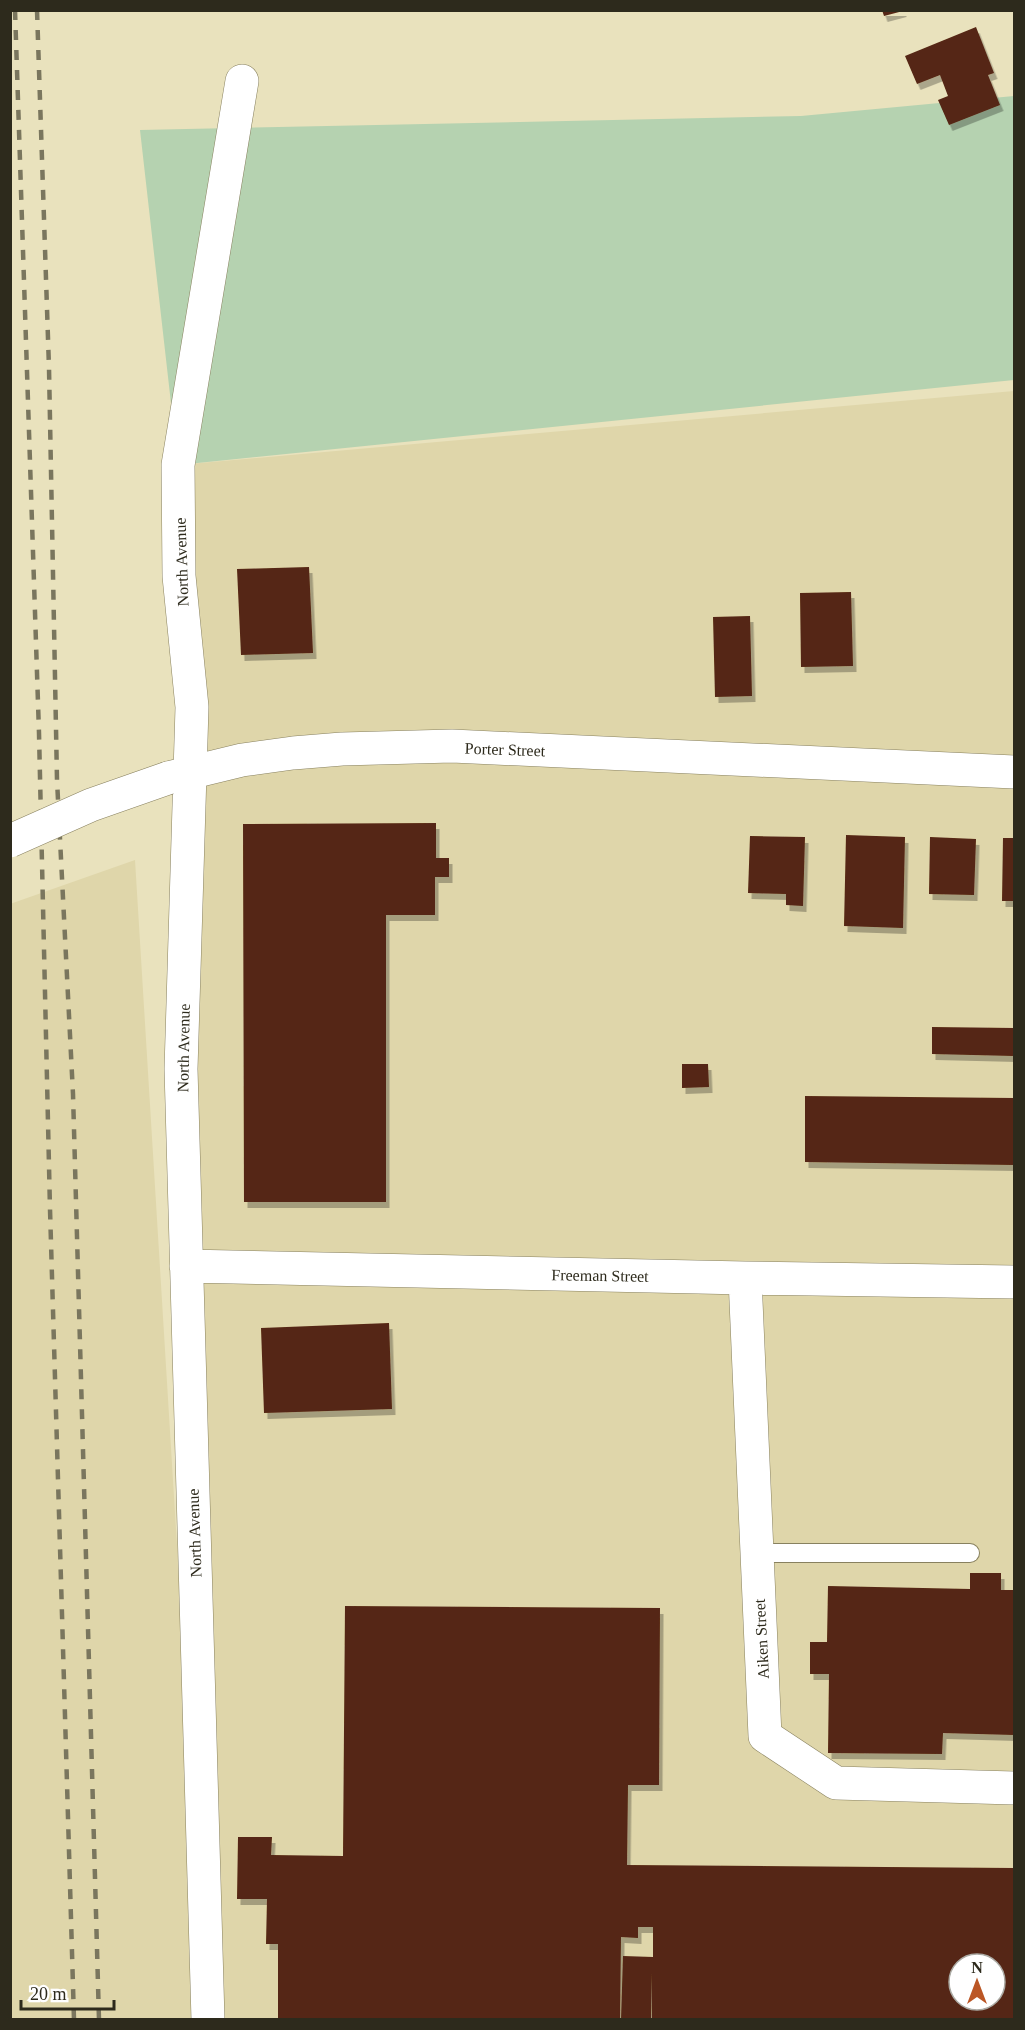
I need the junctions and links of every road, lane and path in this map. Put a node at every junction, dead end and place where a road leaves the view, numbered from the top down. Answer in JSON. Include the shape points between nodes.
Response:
{"nodes":[{"id":1,"x":242,"y":81,"type":"dead end"},
{"id":2,"x":1014,"y":772,"type":"edge"},
{"id":3,"x":179,"y":775,"type":"junction"},
{"id":4,"x":10,"y":841,"type":"edge"},
{"id":5,"x":186,"y":1266,"type":"junction"},
{"id":6,"x":745,"y":1278,"type":"junction"},
{"id":7,"x":1014,"y":1282,"type":"edge"},
{"id":8,"x":757,"y":1553,"type":"junction"},
{"id":9,"x":970,"y":1553,"type":"dead end"},
{"id":10,"x":1014,"y":1788,"type":"edge"},
{"id":11,"x":208,"y":2019,"type":"edge"}],
"edges":[{"from":1,"to":3,"type":"street","name":"North Avenue","via":[[178,465],[179,576],[192,707]]},
{"from":2,"to":3,"type":"street","name":"Porter Street","via":[[440,747],[293,753]]},
{"from":3,"to":4,"type":"street","name":"Porter Street","bridge":true,"via":[[91,805]]},
{"from":3,"to":5,"type":"street","name":"North Avenue"},
{"from":5,"to":6,"type":"street","name":"Freeman Street"},
{"from":5,"to":11,"type":"street","name":"North Avenue"},
{"from":6,"to":7,"type":"street","name":"Freeman Street"},
{"from":6,"to":8,"type":"street","name":"Aiken Street"},
{"from":8,"to":9,"type":"lane"},
{"from":8,"to":10,"type":"street","name":"Aiken Street","via":[[765,1736],[836,1783]]}]}
